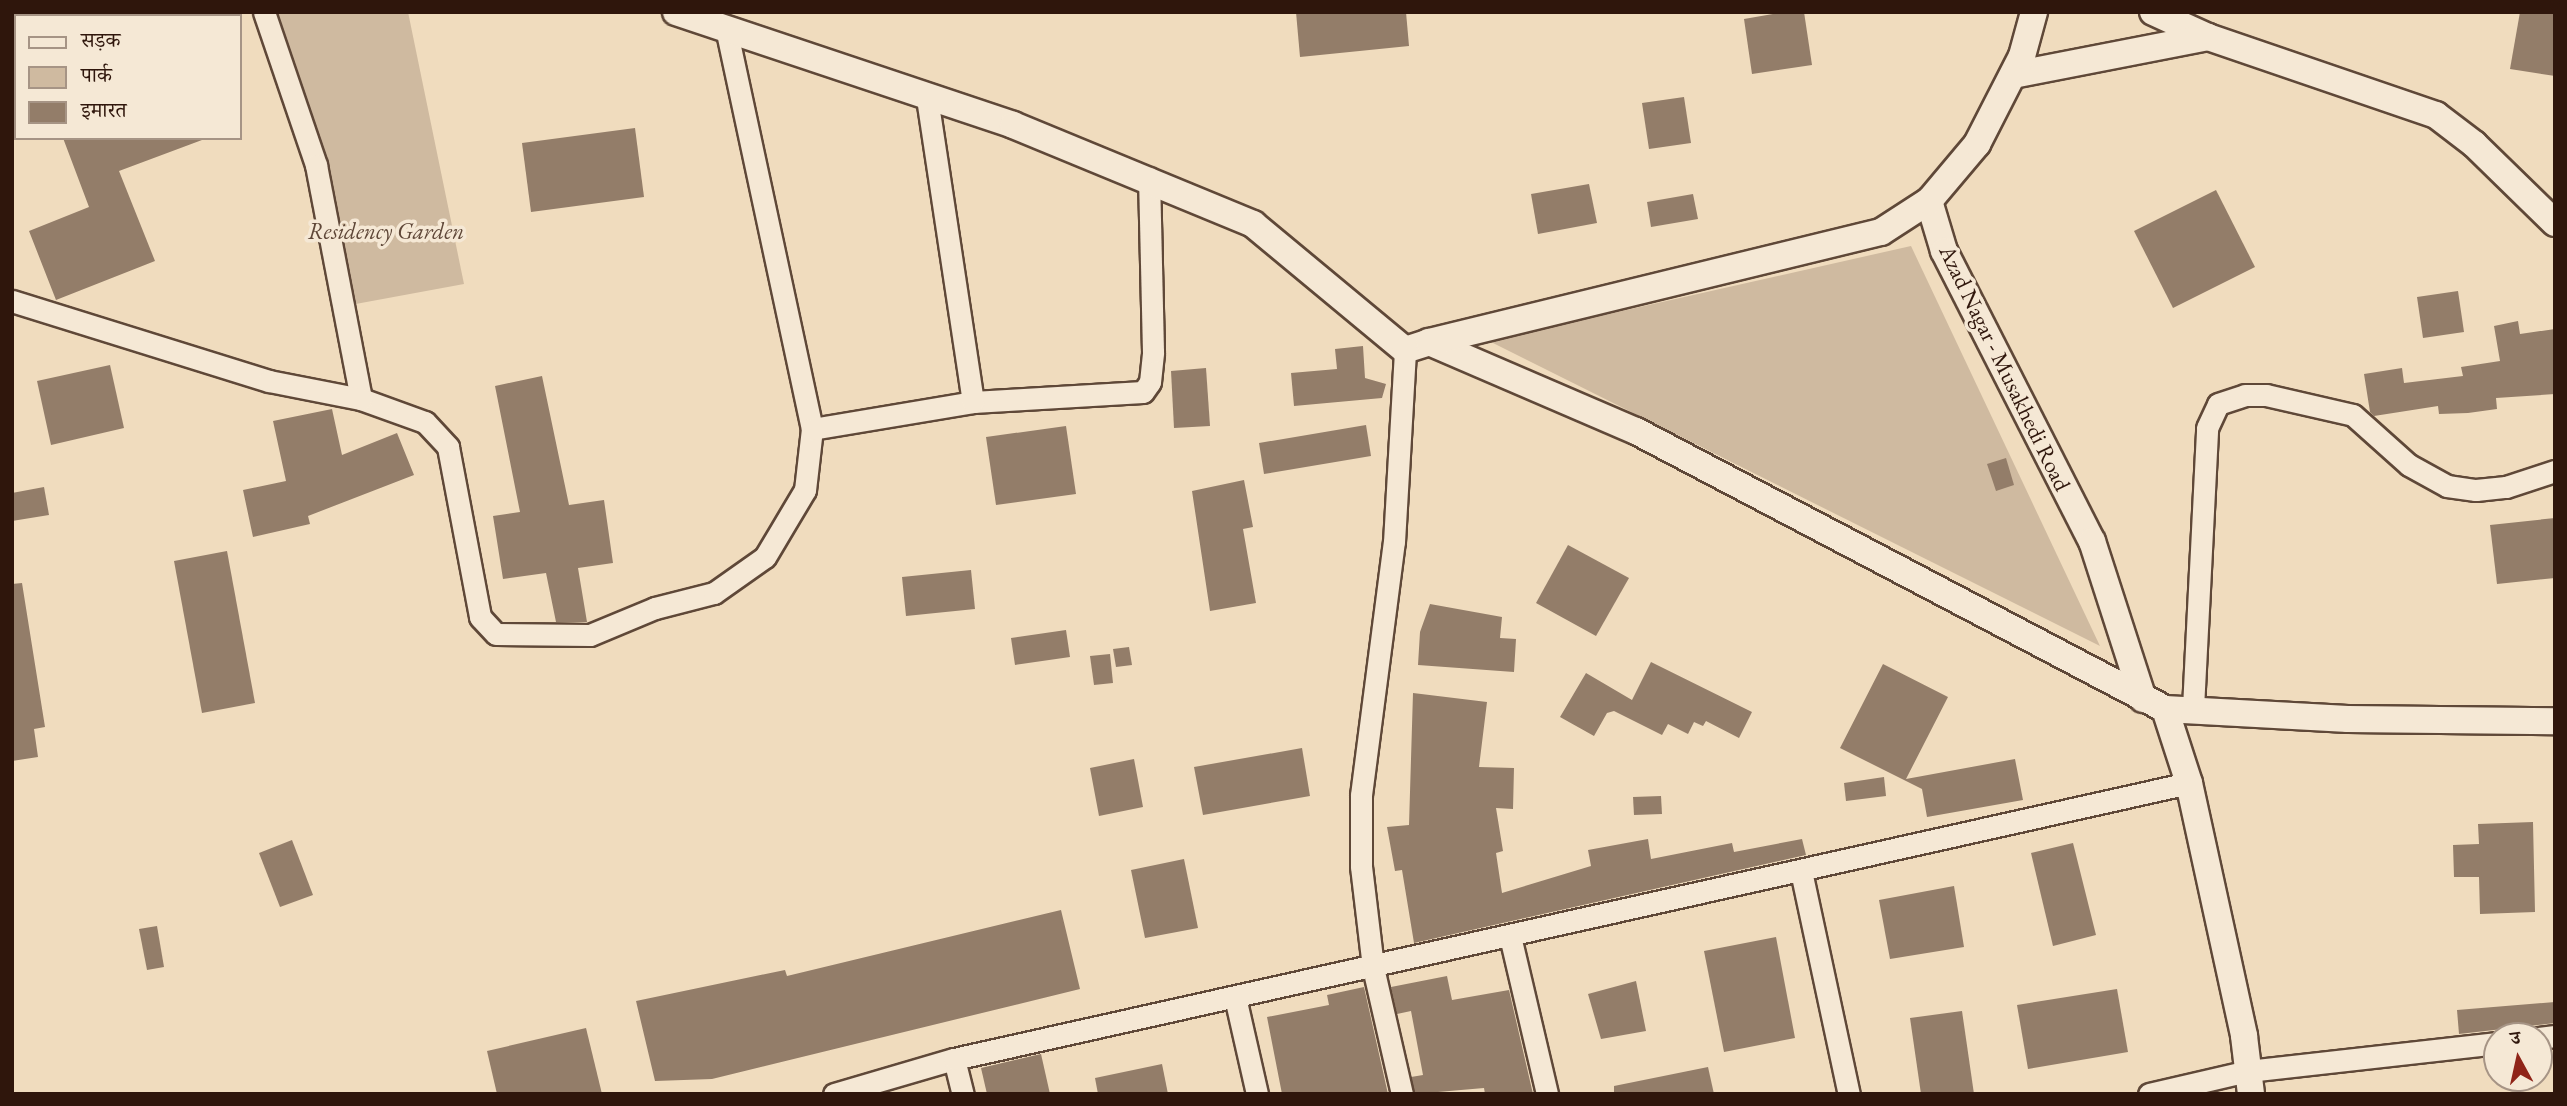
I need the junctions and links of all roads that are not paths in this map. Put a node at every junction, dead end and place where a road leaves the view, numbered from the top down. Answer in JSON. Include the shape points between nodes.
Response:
{"nodes":[{"id":1,"x":264,"y":12,"type":"edge"},
{"id":2,"x":676,"y":12,"type":"edge"},
{"id":3,"x":2034,"y":12,"type":"edge"},
{"id":4,"x":2153,"y":12,"type":"edge"},
{"id":5,"x":710,"y":21,"type":"edge"},
{"id":6,"x":2208,"y":37,"type":"junction"},
{"id":7,"x":2013,"y":75,"type":"junction"},
{"id":8,"x":927,"y":97,"type":"junction"},
{"id":9,"x":1149,"y":178,"type":"junction"},
{"id":10,"x":1930,"y":201,"type":"junction"},
{"id":11,"x":2555,"y":223,"type":"edge"},
{"id":12,"x":12,"y":301,"type":"edge"},
{"id":13,"x":1417,"y":346,"type":"junction"},
{"id":14,"x":361,"y":399,"type":"junction"},
{"id":15,"x":973,"y":401,"type":"junction"},
{"id":16,"x":812,"y":429,"type":"junction"},
{"id":17,"x":2555,"y":471,"type":"edge"},
{"id":18,"x":2154,"y":704,"type":"junction"},
{"id":19,"x":2193,"y":708,"type":"junction"},
{"id":20,"x":2555,"y":721,"type":"edge"},
{"id":21,"x":2189,"y":783,"type":"junction"},
{"id":22,"x":1801,"y":871,"type":"junction"},
{"id":23,"x":1510,"y":936,"type":"junction"},
{"id":24,"x":1373,"y":967,"type":"junction"},
{"id":25,"x":1235,"y":997,"type":"junction"},
{"id":26,"x":2483,"y":1045,"type":"edge"},
{"id":27,"x":954,"y":1059,"type":"junction"},
{"id":28,"x":2250,"y":1082,"type":"edge"},
{"id":29,"x":834,"y":1094,"type":"edge"},
{"id":30,"x":963,"y":1094,"type":"edge"},
{"id":31,"x":1257,"y":1094,"type":"edge"},
{"id":32,"x":1402,"y":1094,"type":"edge"},
{"id":33,"x":1547,"y":1094,"type":"edge"},
{"id":34,"x":1849,"y":1094,"type":"edge"},
{"id":35,"x":2149,"y":1094,"type":"edge"}],
"edges":[{"from":1,"to":14,"type":"street","via":[[316,164]]},
{"from":2,"to":5,"type":"street"},
{"from":3,"to":7,"type":"street"},
{"from":4,"to":6,"type":"street"},
{"from":5,"to":8,"type":"street"},
{"from":5,"to":16,"type":"street"},
{"from":6,"to":7,"type":"street"},
{"from":6,"to":11,"type":"street","via":[[2436,115],[2474,144]]},
{"from":7,"to":10,"type":"street","via":[[1977,144]]},
{"from":8,"to":9,"type":"street"},
{"from":8,"to":15,"type":"street"},
{"from":9,"to":13,"type":"street","via":[[1253,224]]},
{"from":9,"to":15,"type":"street","via":[[1153,352],[1150,382],[1143,392]]},
{"from":10,"to":13,"type":"street","via":[[1881,232]]},
{"from":10,"to":18,"type":"street","name":"Azad Nagar - Musakhedi Road","via":[[1944,251],[2092,541]]},
{"from":12,"to":14,"type":"street","via":[[269,382]]},
{"from":13,"to":18,"type":"street","via":[[1636,431]]},
{"from":13,"to":24,"type":"street","via":[[1361,795],[1361,866]]},
{"from":14,"to":16,"type":"street","via":[[425,422],[448,447],[480,617],[496,634],[590,635],[655,608],[714,593],[765,557],[805,491]]},
{"from":15,"to":16,"type":"street"},
{"from":17,"to":19,"type":"street","via":[[2506,487],[2476,490],[2447,486],[2409,465],[2353,415],[2266,395],[2245,395],[2218,404],[2207,428]]},
{"from":18,"to":19,"type":"street"},
{"from":18,"to":21,"type":"street","name":"Azad Nagar - Musakhedi Road"},
{"from":19,"to":20,"type":"street","via":[[2348,719]]},
{"from":21,"to":22,"type":"street"},
{"from":21,"to":28,"type":"street","name":"Azad Nagar - Musakhedi Road"},
{"from":22,"to":23,"type":"street"},
{"from":22,"to":34,"type":"street"},
{"from":23,"to":24,"type":"street"},
{"from":23,"to":33,"type":"street"},
{"from":24,"to":25,"type":"street"},
{"from":24,"to":32,"type":"street"},
{"from":25,"to":27,"type":"street"},
{"from":25,"to":31,"type":"street"},
{"from":26,"to":28,"type":"street"},
{"from":27,"to":29,"type":"street"},
{"from":27,"to":30,"type":"street"},
{"from":28,"to":35,"type":"street"}]}
